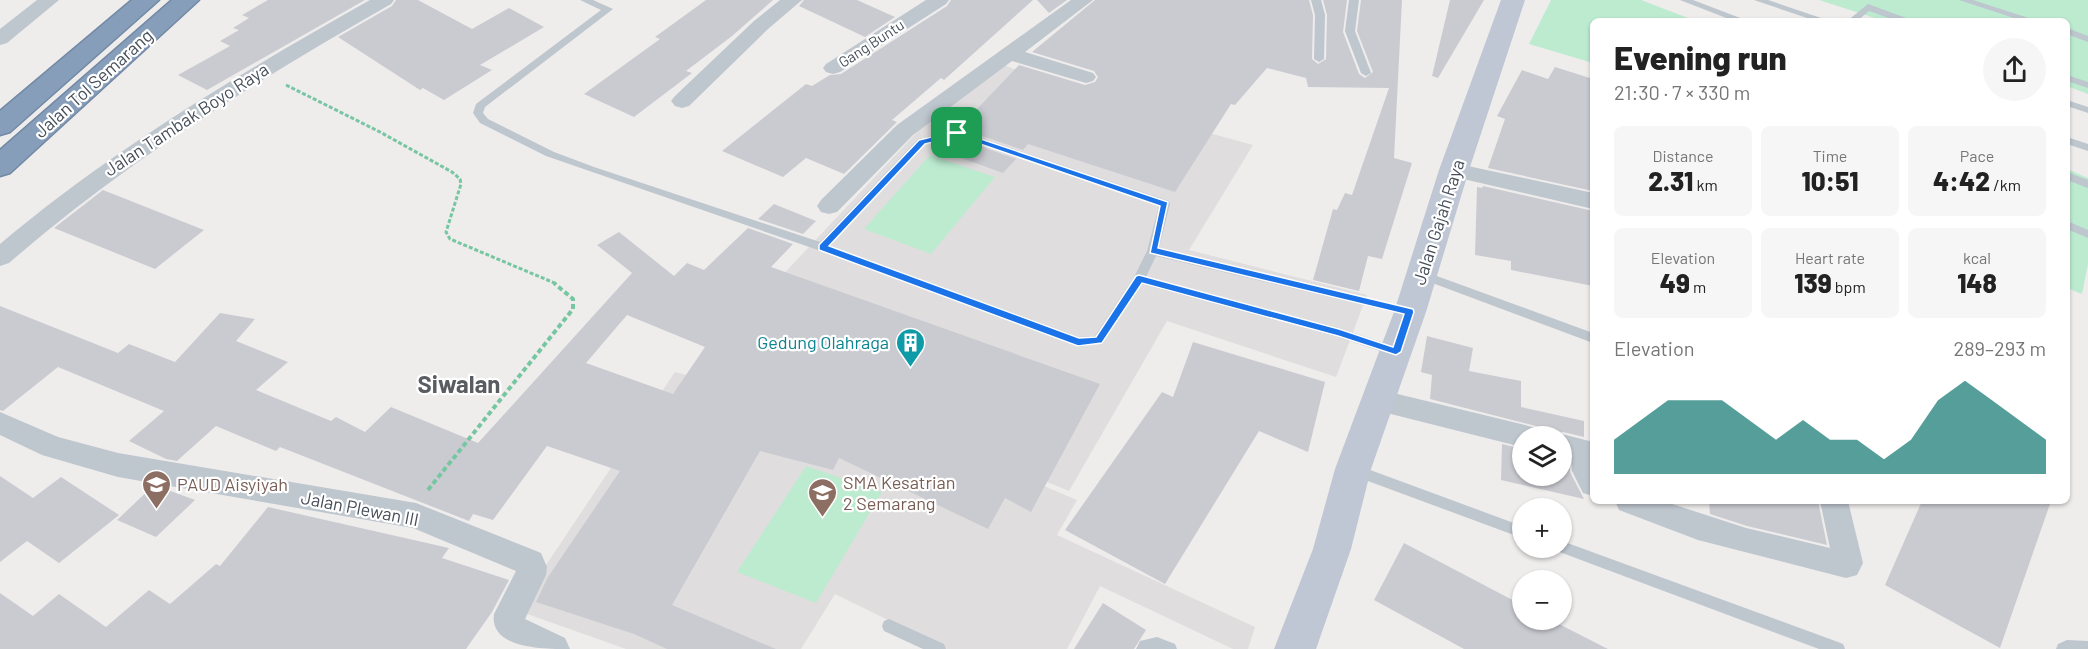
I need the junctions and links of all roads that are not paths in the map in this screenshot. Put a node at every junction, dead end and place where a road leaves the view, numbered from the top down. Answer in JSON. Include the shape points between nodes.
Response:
{"nodes":[{"id":1,"x":50,"y":0,"type":"edge"},
{"id":2,"x":147,"y":0,"type":"edge"},
{"id":3,"x":187,"y":0,"type":"edge"},
{"id":4,"x":384,"y":0,"type":"edge"},
{"id":5,"x":585,"y":0,"type":"edge"},
{"id":6,"x":792,"y":0,"type":"edge"},
{"id":7,"x":939,"y":0,"type":"edge"},
{"id":8,"x":1083,"y":0,"type":"edge"},
{"id":9,"x":1316,"y":0,"type":"edge"},
{"id":10,"x":1354,"y":0,"type":"edge"},
{"id":11,"x":1513,"y":0,"type":"edge"},
{"id":12,"x":1685,"y":0,"type":"edge"},
{"id":13,"x":1759,"y":0,"type":"edge"},
{"id":14,"x":1880,"y":0,"type":"edge"},
{"id":15,"x":1964,"y":0,"type":"edge"},
{"id":16,"x":1868,"y":7,"type":"junction"},
{"id":17,"x":1735,"y":18,"type":"edge"},
{"id":18,"x":1816,"y":18,"type":"edge"},
{"id":19,"x":1855,"y":18,"type":"edge"},
{"id":20,"x":1898,"y":18,"type":"edge"},
{"id":21,"x":2023,"y":18,"type":"edge"},
{"id":22,"x":2070,"y":32,"type":"edge"},
{"id":23,"x":0,"y":39,"type":"edge"},
{"id":24,"x":2088,"y":39,"type":"edge"},
{"id":25,"x":1009,"y":54,"type":"junction"},
{"id":26,"x":1319,"y":59,"type":"dead end"},
{"id":27,"x":833,"y":68,"type":"dead end"},
{"id":28,"x":1366,"y":73,"type":"dead end"},
{"id":29,"x":1086,"y":77,"type":"dead end"},
{"id":30,"x":2070,"y":79,"type":"edge"},
{"id":31,"x":2088,"y":85,"type":"edge"},
{"id":32,"x":682,"y":101,"type":"dead end"},
{"id":33,"x":2070,"y":104,"type":"edge"},
{"id":34,"x":2088,"y":110,"type":"edge"},
{"id":35,"x":0,"y":126,"type":"edge"},
{"id":36,"x":2070,"y":141,"type":"edge"},
{"id":37,"x":2088,"y":148,"type":"edge"},
{"id":38,"x":0,"y":166,"type":"edge"},
{"id":39,"x":1454,"y":170,"type":"junction"},
{"id":40,"x":2070,"y":177,"type":"edge"},
{"id":41,"x":2088,"y":184,"type":"edge"},
{"id":42,"x":1590,"y":200,"type":"edge"},
{"id":43,"x":829,"y":206,"type":"dead end"},
{"id":44,"x":2070,"y":226,"type":"edge"},
{"id":45,"x":2088,"y":234,"type":"edge"},
{"id":46,"x":822,"y":248,"type":"junction"},
{"id":47,"x":1153,"y":250,"type":"junction"},
{"id":48,"x":0,"y":256,"type":"edge"},
{"id":49,"x":1421,"y":275,"type":"junction"},
{"id":50,"x":1139,"y":279,"type":"junction"},
{"id":51,"x":1410,"y":312,"type":"junction"},
{"id":52,"x":1590,"y":337,"type":"edge"},
{"id":53,"x":1396,"y":352,"type":"junction"},
{"id":54,"x":1377,"y":400,"type":"junction"},
{"id":55,"x":0,"y":423,"type":"edge"},
{"id":56,"x":1512,"y":433,"type":"edge"},
{"id":57,"x":1572,"y":447,"type":"edge"},
{"id":58,"x":1353,"y":469,"type":"junction"},
{"id":59,"x":1590,"y":478,"type":"edge"},
{"id":60,"x":1637,"y":504,"type":"edge"},
{"id":61,"x":1835,"y":504,"type":"edge"},
{"id":62,"x":1512,"y":528,"type":"edge"},
{"id":63,"x":1572,"y":550,"type":"edge"},
{"id":64,"x":889,"y":626,"type":"dead end"},
{"id":65,"x":2088,"y":648,"type":"edge"},
{"id":66,"x":554,"y":649,"type":"edge"},
{"id":67,"x":939,"y":649,"type":"edge"},
{"id":68,"x":1143,"y":649,"type":"edge"},
{"id":69,"x":1170,"y":649,"type":"edge"},
{"id":70,"x":1295,"y":649,"type":"edge"},
{"id":71,"x":1838,"y":649,"type":"edge"},
{"id":72,"x":2062,"y":649,"type":"edge"}],
"edges":[{"from":1,"to":23,"type":"street"},
{"from":2,"to":35,"type":"highway","name":"Jalan Tol Semarang"},
{"from":3,"to":38,"type":"highway","name":"Jalan Tol Semarang"},
{"from":4,"to":48,"type":"street","name":"Jalan Tambak Boyo Raya","via":[[258,71],[96,177]]},
{"from":5,"to":46,"type":"lane","via":[[608,9],[480,106],[478,112],[484,121],[550,154]]},
{"from":6,"to":32,"type":"street"},
{"from":7,"to":27,"type":"street","name":"Gang Buntu"},
{"from":8,"to":25,"type":"street"},
{"from":9,"to":26,"type":"lane","via":[[1320,15]]},
{"from":10,"to":28,"type":"lane","via":[[1350,31]]},
{"from":11,"to":39,"type":"main road","name":"Jalan Gajah Raya"},
{"from":12,"to":17,"type":"lane"},
{"from":13,"to":18,"type":"lane"},
{"from":14,"to":16,"type":"lane"},
{"from":15,"to":21,"type":"lane"},
{"from":16,"to":19,"type":"lane"},
{"from":16,"to":20,"type":"lane"},
{"from":22,"to":24,"type":"lane"},
{"from":25,"to":29,"type":"street"},
{"from":25,"to":43,"type":"street","via":[[905,130]]},
{"from":30,"to":31,"type":"lane"},
{"from":33,"to":34,"type":"lane"},
{"from":36,"to":37,"type":"lane"},
{"from":39,"to":42,"type":"street"},
{"from":39,"to":49,"type":"main road","name":"Jalan Gajah Raya"},
{"from":40,"to":41,"type":"lane"},
{"from":44,"to":45,"type":"lane"},
{"from":46,"to":47,"type":"lane","via":[[922,141],[957,133],[1164,204]]},
{"from":46,"to":50,"type":"lane","via":[[1078,342],[1099,340]]},
{"from":47,"to":50,"type":"lane"},
{"from":47,"to":51,"type":"lane"},
{"from":49,"to":51,"type":"main road","name":"Jalan Gajah Raya"},
{"from":49,"to":52,"type":"lane"},
{"from":50,"to":53,"type":"lane"},
{"from":51,"to":53,"type":"main road","name":"Jalan Gajah Raya"},
{"from":53,"to":54,"type":"main road","name":"Jalan Gajah Raya"},
{"from":54,"to":56,"type":"street"},
{"from":54,"to":58,"type":"main road","name":"Jalan Gajah Raya"},
{"from":55,"to":66,"type":"street","name":"Jalan Plewan III","via":[[52,447],[118,465],[409,515],[530,563],[531,574],[511,610],[509,622],[515,631]]},
{"from":57,"to":59,"type":"street","via":[[1584,450]]},
{"from":58,"to":62,"type":"lane"},
{"from":58,"to":70,"type":"main road","name":"Jalan Gajah Raya","via":[[1332,549]]},
{"from":60,"to":61,"type":"street","via":[[1746,542],[1846,565]]},
{"from":63,"to":71,"type":"lane"},
{"from":64,"to":67,"type":"lane"},
{"from":65,"to":72,"type":"lane"},
{"from":68,"to":69,"type":"lane","via":[[1157,644]]}]}
